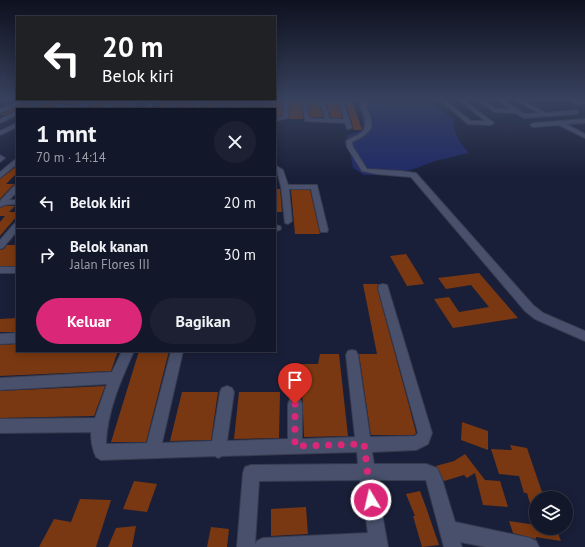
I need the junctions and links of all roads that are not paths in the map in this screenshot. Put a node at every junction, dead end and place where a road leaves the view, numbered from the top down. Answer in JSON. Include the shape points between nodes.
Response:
{"nodes":[{"id":1,"x":16,"y":126,"type":"edge"},
{"id":2,"x":368,"y":126,"type":"edge"},
{"id":3,"x":565,"y":126,"type":"edge"},
{"id":4,"x":0,"y":133,"type":"edge"},
{"id":5,"x":585,"y":136,"type":"edge"},
{"id":6,"x":16,"y":161,"type":"edge"},
{"id":7,"x":276,"y":168,"type":"edge"},
{"id":8,"x":0,"y":176,"type":"edge"},
{"id":9,"x":284,"y":188,"type":"junction"},
{"id":10,"x":16,"y":189,"type":"edge"},
{"id":11,"x":16,"y":202,"type":"edge"},
{"id":12,"x":1,"y":204,"type":"edge"},
{"id":13,"x":288,"y":221,"type":"dead end"},
{"id":14,"x":16,"y":227,"type":"edge"},
{"id":15,"x":324,"y":230,"type":"dead end"},
{"id":16,"x":0,"y":246,"type":"edge"},
{"id":17,"x":0,"y":270,"type":"edge"},
{"id":18,"x":16,"y":270,"type":"edge"},
{"id":19,"x":383,"y":288,"type":"dead end"},
{"id":20,"x":584,"y":337,"type":"edge"},
{"id":21,"x":16,"y":338,"type":"edge"},
{"id":22,"x":0,"y":339,"type":"edge"},
{"id":23,"x":128,"y":352,"type":"edge"},
{"id":24,"x":177,"y":352,"type":"edge"},
{"id":25,"x":352,"y":355,"type":"dead end"},
{"id":26,"x":116,"y":378,"type":"junction"},
{"id":27,"x":0,"y":384,"type":"edge"},
{"id":28,"x":227,"y":392,"type":"dead end"},
{"id":29,"x":295,"y":404,"type":"dead end"},
{"id":30,"x":99,"y":425,"type":"junction"},
{"id":31,"x":0,"y":426,"type":"edge"},
{"id":32,"x":364,"y":444,"type":"junction"},
{"id":33,"x":295,"y":446,"type":"junction"},
{"id":34,"x":153,"y":449,"type":"junction"},
{"id":35,"x":218,"y":450,"type":"junction"},
{"id":36,"x":367,"y":472,"type":"junction"},
{"id":37,"x":448,"y":528,"type":"junction"},
{"id":38,"x":379,"y":545,"type":"edge"},
{"id":39,"x":246,"y":547,"type":"edge"},
{"id":40,"x":263,"y":547,"type":"edge"},
{"id":41,"x":453,"y":547,"type":"edge"},
{"id":42,"x":530,"y":547,"type":"edge"}],
"edges":[{"from":1,"to":4,"type":"street"},
{"from":2,"to":20,"type":"street","via":[[365,134],[349,141],[364,170],[413,175],[529,308],[539,316]]},
{"from":3,"to":5,"type":"street"},
{"from":6,"to":8,"type":"street"},
{"from":7,"to":9,"type":"street","via":[[280,170]]},
{"from":9,"to":13,"type":"street"},
{"from":9,"to":15,"type":"street","via":[[314,187]]},
{"from":10,"to":12,"type":"street"},
{"from":11,"to":12,"type":"street"},
{"from":14,"to":16,"type":"street"},
{"from":17,"to":18,"type":"street"},
{"from":19,"to":32,"type":"street","via":[[425,433],[416,443]]},
{"from":21,"to":22,"type":"street"},
{"from":23,"to":26,"type":"street"},
{"from":24,"to":34,"type":"street"},
{"from":25,"to":32,"type":"street"},
{"from":26,"to":27,"type":"street"},
{"from":26,"to":30,"type":"street"},
{"from":28,"to":35,"type":"street"},
{"from":29,"to":33,"type":"street"},
{"from":30,"to":31,"type":"street"},
{"from":30,"to":34,"type":"street","via":[[98,445],[101,452]]},
{"from":32,"to":33,"type":"street"},
{"from":32,"to":36,"type":"street"},
{"from":33,"to":35,"type":"street"},
{"from":34,"to":35,"type":"street"},
{"from":36,"to":37,"type":"street","via":[[431,474]]},
{"from":36,"to":38,"type":"street"},
{"from":36,"to":39,"type":"street","via":[[251,473]]},
{"from":37,"to":41,"type":"street"},
{"from":37,"to":42,"type":"street"},
{"from":38,"to":40,"type":"street"}]}
